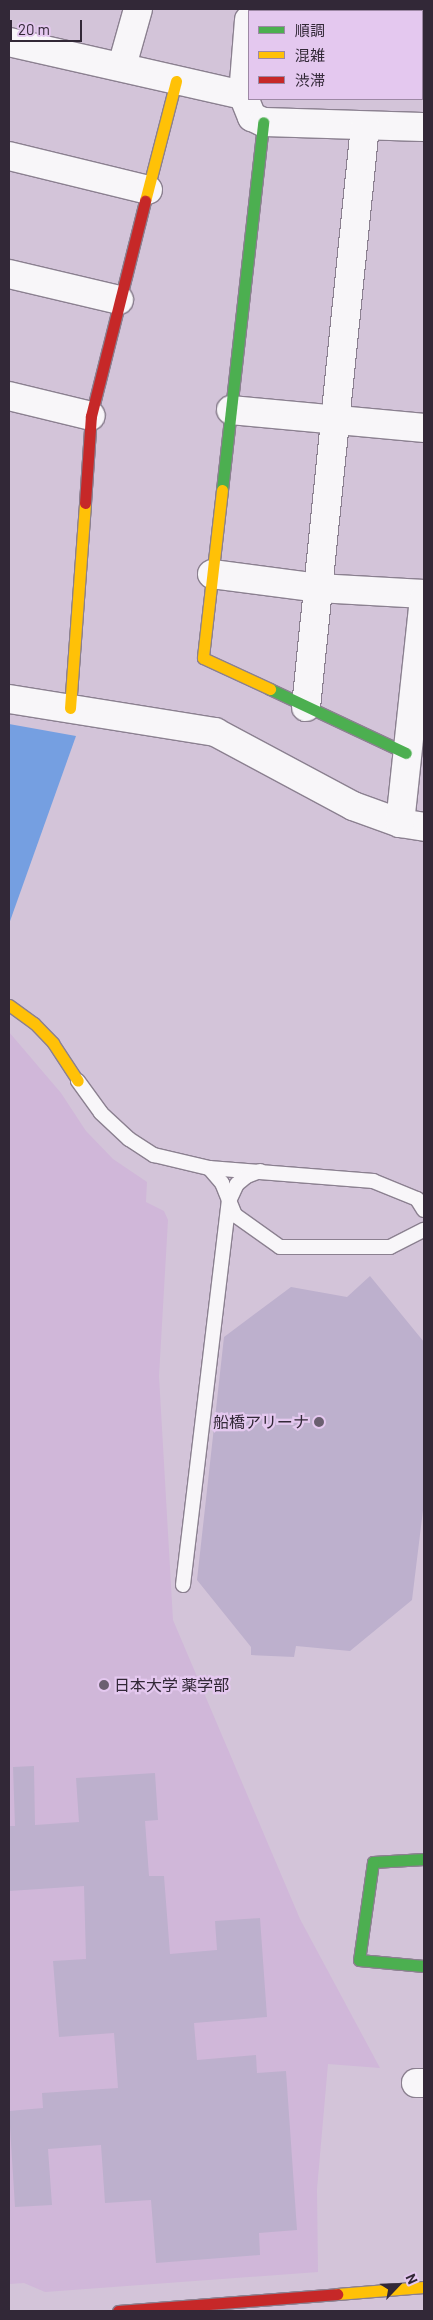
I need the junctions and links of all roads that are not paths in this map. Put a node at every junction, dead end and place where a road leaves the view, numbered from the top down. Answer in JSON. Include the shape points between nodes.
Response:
{"nodes":[{"id":1,"x":138,"y":9,"type":"edge"},
{"id":2,"x":248,"y":32,"type":"edge"},
{"id":3,"x":9,"y":42,"type":"edge"},
{"id":4,"x":122,"y":66,"type":"junction"},
{"id":5,"x":176,"y":81,"type":"junction"},
{"id":6,"x":243,"y":95,"type":"junction"},
{"id":7,"x":263,"y":122,"type":"junction"},
{"id":8,"x":365,"y":126,"type":"junction"},
{"id":9,"x":424,"y":127,"type":"edge"},
{"id":10,"x":9,"y":156,"type":"edge"},
{"id":11,"x":148,"y":190,"type":"junction"},
{"id":12,"x":9,"y":274,"type":"edge"},
{"id":13,"x":119,"y":300,"type":"junction"},
{"id":14,"x":9,"y":396,"type":"edge"},
{"id":15,"x":231,"y":410,"type":"junction"},
{"id":16,"x":91,"y":416,"type":"junction"},
{"id":17,"x":336,"y":420,"type":"junction"},
{"id":18,"x":424,"y":428,"type":"edge"},
{"id":19,"x":212,"y":574,"type":"junction"},
{"id":20,"x":318,"y":588,"type":"junction"},
{"id":21,"x":424,"y":594,"type":"edge"},
{"id":22,"x":424,"y":598,"type":"edge"},
{"id":23,"x":9,"y":699,"type":"edge"},
{"id":24,"x":306,"y":707,"type":"junction"},
{"id":25,"x":70,"y":708,"type":"junction"},
{"id":26,"x":406,"y":753,"type":"junction"},
{"id":27,"x":412,"y":825,"type":"edge"},
{"id":28,"x":9,"y":1005,"type":"edge"},
{"id":29,"x":78,"y":1081,"type":"joint"},
{"id":30,"x":209,"y":1168,"type":"junction"},
{"id":31,"x":260,"y":1171,"type":"junction"},
{"id":32,"x":229,"y":1201,"type":"junction"},
{"id":33,"x":424,"y":1210,"type":"edge"},
{"id":34,"x":424,"y":1230,"type":"edge"},
{"id":35,"x":183,"y":1585,"type":"dead end"},
{"id":36,"x":424,"y":1859,"type":"edge"},
{"id":37,"x":424,"y":1966,"type":"edge"},
{"id":38,"x":424,"y":2287,"type":"edge"},
{"id":39,"x":323,"y":2295,"type":"junction"},
{"id":40,"x":118,"y":2311,"type":"edge"},
{"id":41,"x":322,"y":2311,"type":"edge"}],
"edges":[{"from":1,"to":4,"type":"street"},
{"from":2,"to":6,"type":"street"},
{"from":3,"to":4,"type":"street"},
{"from":4,"to":5,"type":"street"},
{"from":5,"to":6,"type":"street"},
{"from":5,"to":11,"type":"street"},
{"from":6,"to":7,"type":"street","via":[[252,117]]},
{"from":7,"to":8,"type":"street"},
{"from":7,"to":15,"type":"street"},
{"from":8,"to":9,"type":"street"},
{"from":8,"to":17,"type":"street"},
{"from":10,"to":11,"type":"street"},
{"from":11,"to":13,"type":"street"},
{"from":12,"to":13,"type":"street"},
{"from":13,"to":16,"type":"street"},
{"from":14,"to":16,"type":"street"},
{"from":15,"to":17,"type":"street"},
{"from":15,"to":19,"type":"street"},
{"from":16,"to":25,"type":"street"},
{"from":17,"to":18,"type":"street"},
{"from":17,"to":20,"type":"street"},
{"from":19,"to":20,"type":"street"},
{"from":19,"to":24,"type":"street","via":[[203,658]]},
{"from":20,"to":21,"type":"street"},
{"from":20,"to":24,"type":"street"},
{"from":22,"to":26,"type":"street"},
{"from":23,"to":25,"type":"street"},
{"from":24,"to":26,"type":"street"},
{"from":25,"to":27,"type":"street","via":[[215,732],[353,806]]},
{"from":26,"to":27,"type":"street"},
{"from":28,"to":29,"type":"street","via":[[34,1023],[53,1043]]},
{"from":29,"to":30,"type":"lane","via":[[101,1113],[129,1139],[154,1155]]},
{"from":30,"to":31,"type":"lane"},
{"from":30,"to":32,"type":"lane","via":[[222,1183]]},
{"from":31,"to":32,"type":"lane","via":[[246,1176],[237,1184]]},
{"from":31,"to":33,"type":"lane","via":[[373,1180],[417,1199]]},
{"from":32,"to":34,"type":"lane","via":[[235,1215],[245,1225],[280,1248],[390,1247]]},
{"from":32,"to":35,"type":"lane"},
{"from":36,"to":37,"type":"street","via":[[373,1862],[360,1960]]},
{"from":38,"to":39,"type":"street"},
{"from":39,"to":40,"type":"street"},
{"from":39,"to":41,"type":"street"}]}
